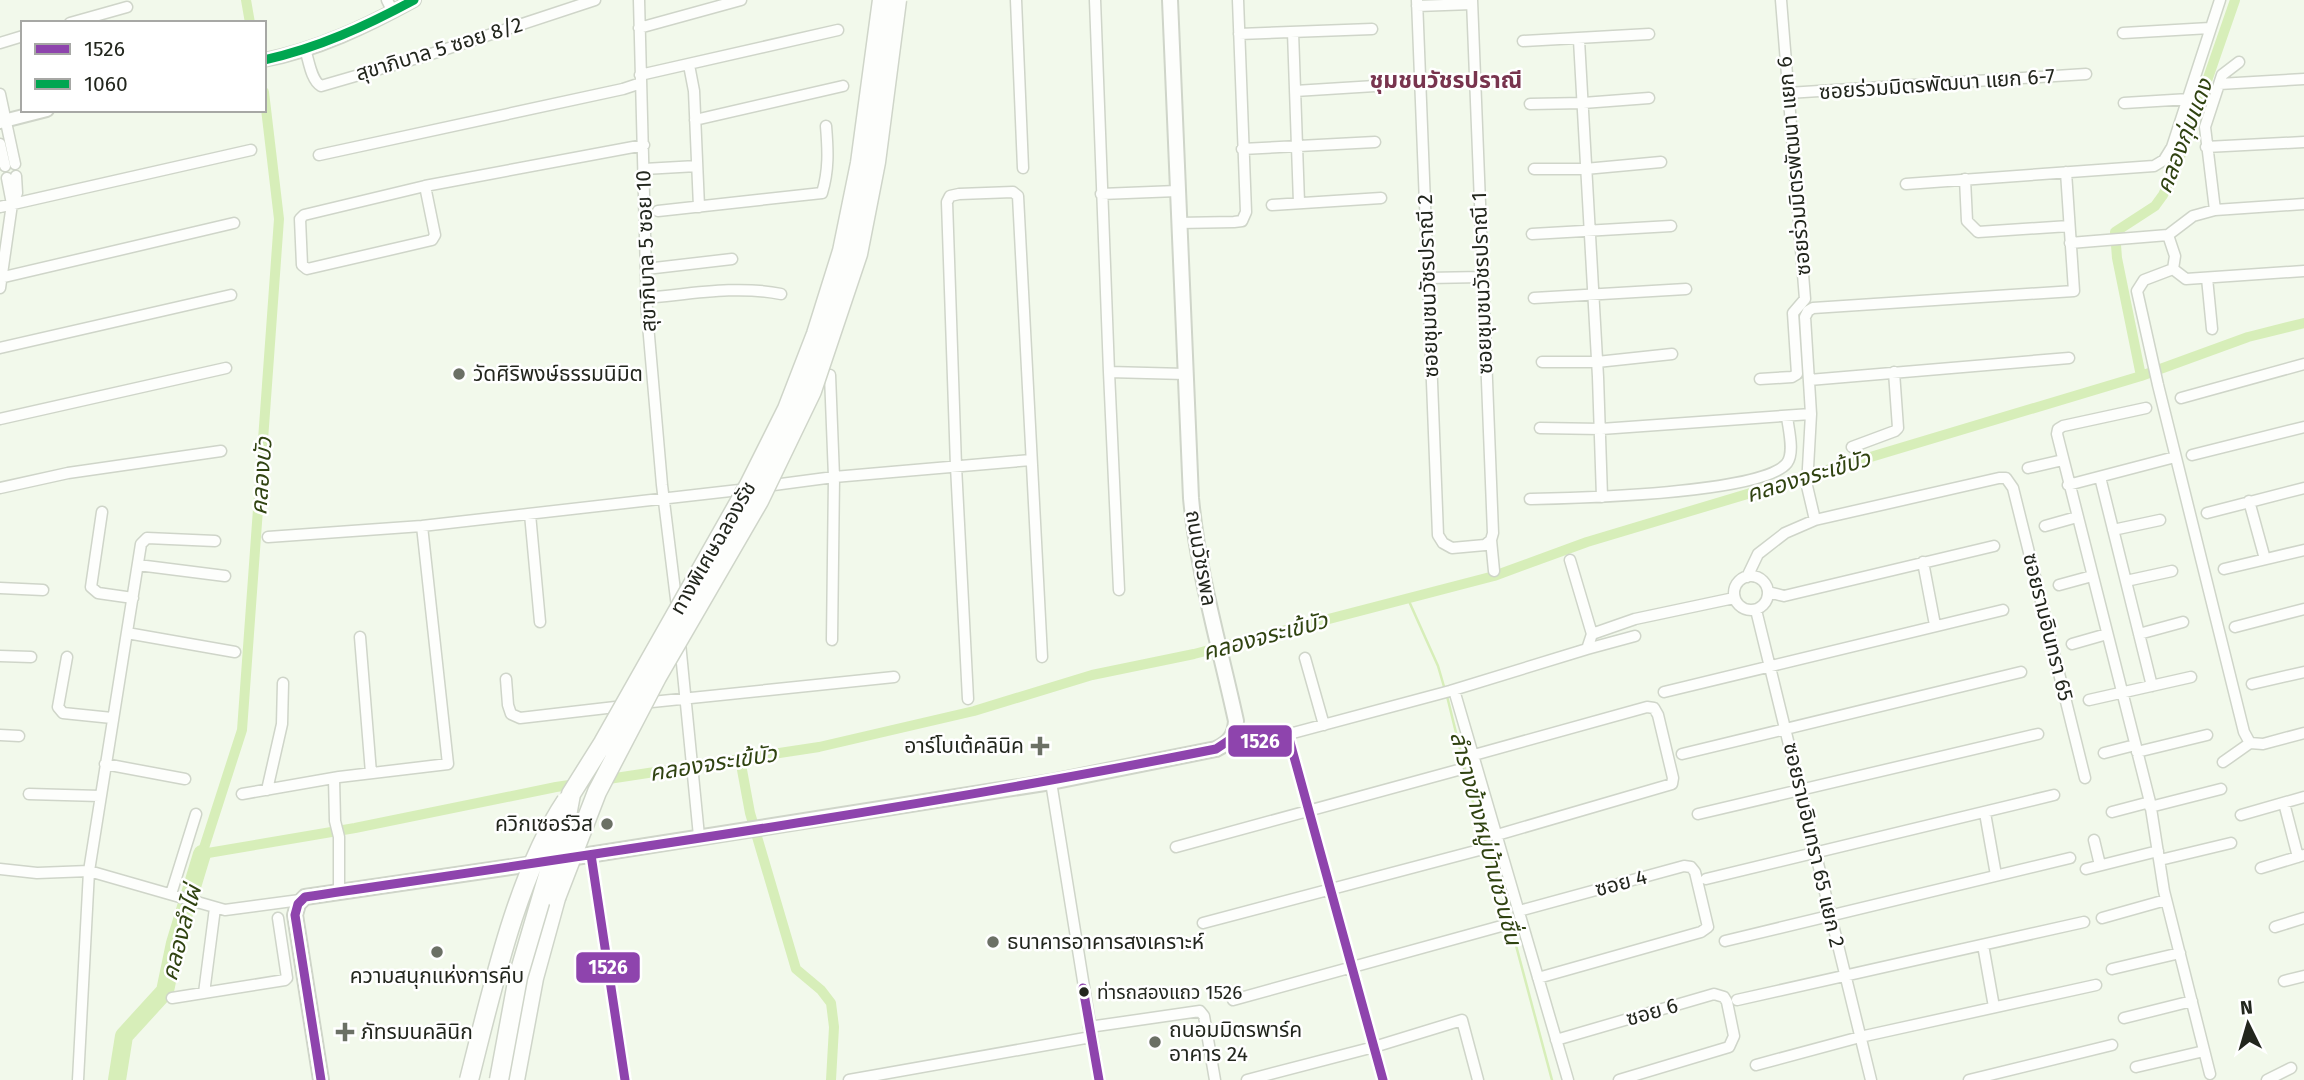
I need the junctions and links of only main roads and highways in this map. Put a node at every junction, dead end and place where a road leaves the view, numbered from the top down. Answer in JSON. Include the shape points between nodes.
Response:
{"nodes":[{"id":1,"x":882,"y":0,"type":"edge"},
{"id":2,"x":897,"y":0,"type":"edge"},
{"id":3,"x":1170,"y":0,"type":"edge"},
{"id":4,"x":571,"y":794,"type":"junction"},
{"id":5,"x":321,"y":1080,"type":"edge"},
{"id":6,"x":469,"y":1080,"type":"edge"},
{"id":7,"x":499,"y":1080,"type":"edge"},
{"id":8,"x":515,"y":1080,"type":"edge"}],
"edges":[{"from":1,"to":4,"type":"highway","name":"ทางพิเศษฉลองรัช","bridge":true,"via":[[845,239],[787,409],[749,485]]},
{"from":2,"to":8,"type":"highway","name":"ทางพิเศษฉลองรัช","bridge":true,"via":[[876,162],[858,254],[827,348],[799,421],[759,501],[657,677],[597,792],[556,898],[534,978]]},
{"from":3,"to":5,"type":"main road","name":"ถนนวัชรพล","via":[[1193,522],[1236,721],[1231,739],[1216,749],[1051,782],[305,897],[295,915]]},
{"from":4,"to":6,"type":"highway","bridge":true,"via":[[548,827],[518,907]]},
{"from":4,"to":7,"type":"highway","name":"ทางพิเศษฉลองรัช","bridge":true,"via":[[518,977]]}]}
